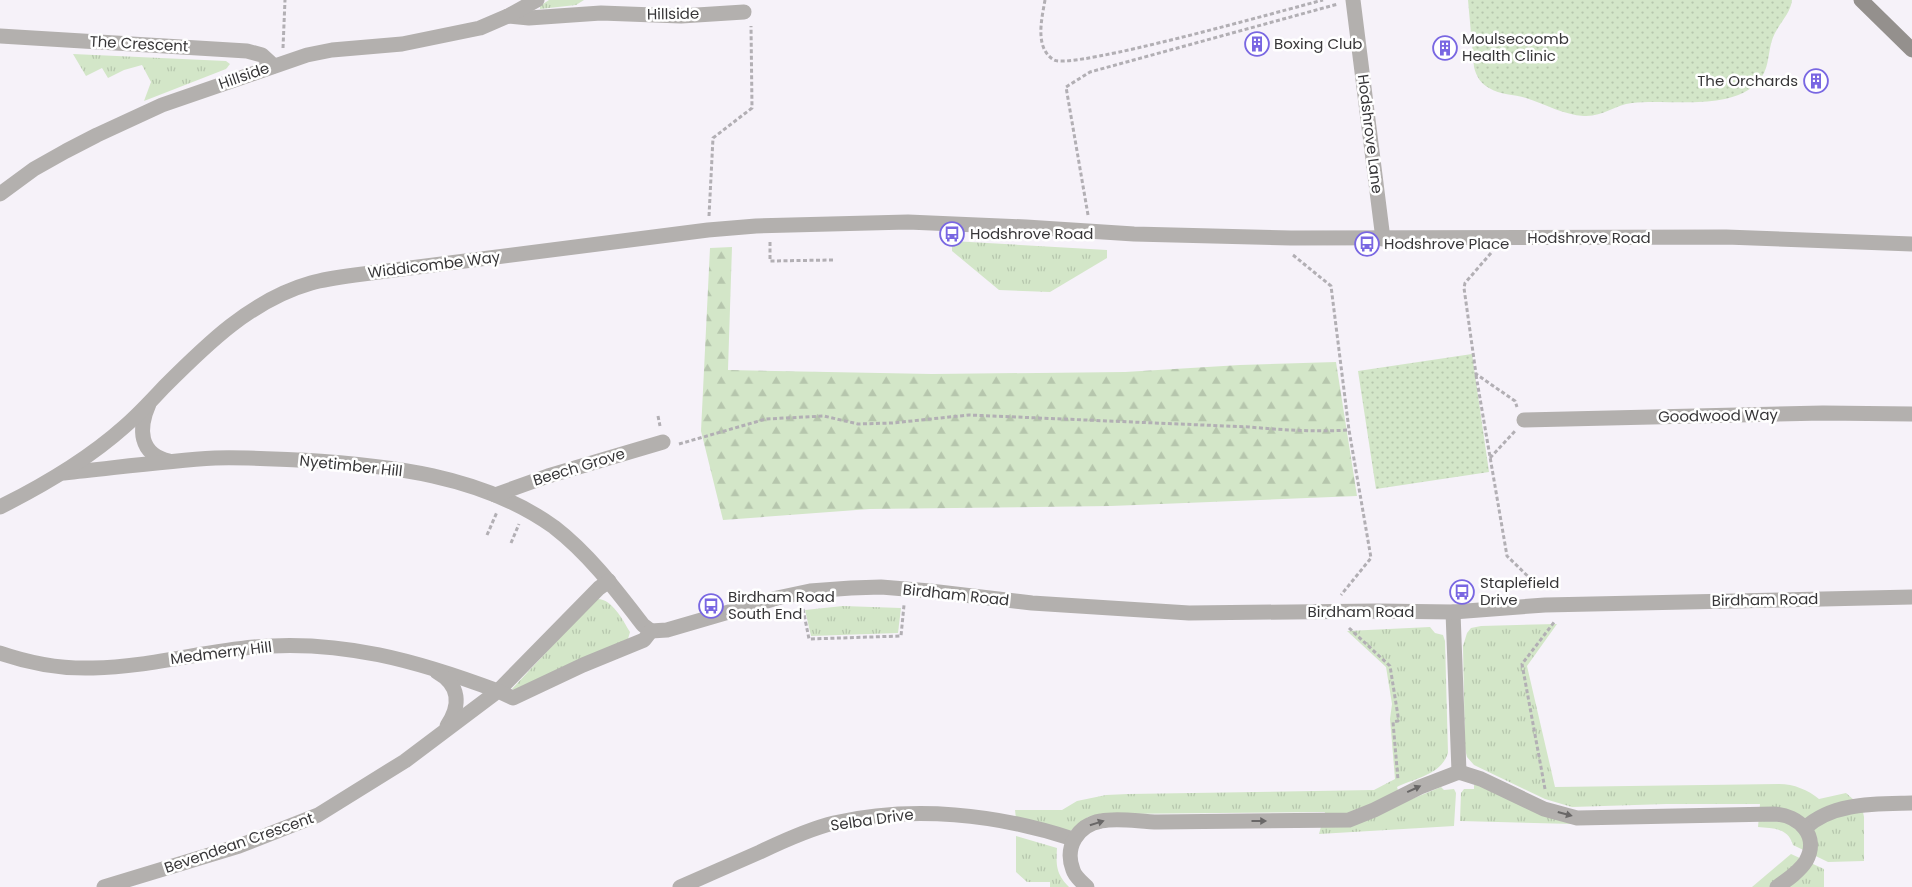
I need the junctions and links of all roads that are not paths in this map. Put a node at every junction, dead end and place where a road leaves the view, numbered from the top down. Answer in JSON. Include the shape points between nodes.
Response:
{"nodes":[{"id":1,"x":537,"y":0,"type":"edge"},
{"id":2,"x":1353,"y":0,"type":"edge"},
{"id":3,"x":1861,"y":0,"type":"edge"},
{"id":4,"x":598,"y":6,"type":"edge"},
{"id":5,"x":744,"y":12,"type":"road end"},
{"id":6,"x":508,"y":16,"type":"junction"},
{"id":7,"x":0,"y":36,"type":"edge"},
{"id":8,"x":1912,"y":50,"type":"edge"},
{"id":9,"x":278,"y":65,"type":"junction"},
{"id":10,"x":0,"y":194,"type":"edge"},
{"id":11,"x":763,"y":226,"type":"joint"},
{"id":12,"x":1383,"y":239,"type":"junction"},
{"id":13,"x":1912,"y":244,"type":"edge"},
{"id":14,"x":151,"y":401,"type":"junction"},
{"id":15,"x":1912,"y":414,"type":"edge"},
{"id":16,"x":1524,"y":420,"type":"road end"},
{"id":17,"x":662,"y":436,"type":"road end"},
{"id":18,"x":172,"y":462,"type":"junction"},
{"id":19,"x":60,"y":474,"type":"junction"},
{"id":20,"x":495,"y":495,"type":"junction"},
{"id":21,"x":0,"y":508,"type":"edge"},
{"id":22,"x":609,"y":581,"type":"junction"},
{"id":23,"x":1912,"y":597,"type":"edge"},
{"id":24,"x":1453,"y":612,"type":"junction"},
{"id":25,"x":651,"y":631,"type":"junction"},
{"id":26,"x":0,"y":653,"type":"edge"},
{"id":27,"x":421,"y":665,"type":"junction"},
{"id":28,"x":498,"y":691,"type":"junction"},
{"id":29,"x":442,"y":733,"type":"junction"},
{"id":30,"x":1459,"y":772,"type":"junction"},
{"id":31,"x":1912,"y":803,"type":"edge"},
{"id":32,"x":1805,"y":828,"type":"junction"},
{"id":33,"x":1073,"y":839,"type":"junction"},
{"id":34,"x":104,"y":887,"type":"edge"},
{"id":35,"x":680,"y":887,"type":"edge"},
{"id":36,"x":1087,"y":887,"type":"edge"},
{"id":37,"x":1777,"y":887,"type":"edge"}],
"edges":[{"from":1,"to":6,"type":"street","name":"Hillside"},
{"from":2,"to":12,"type":"street","name":"Hodshrove Lane"},
{"from":3,"to":8,"type":"street"},
{"from":4,"to":5,"type":"street","name":"Hillside","via":[[682,16]]},
{"from":4,"to":6,"type":"street","name":"Hillside","via":[[529,18]]},
{"from":6,"to":9,"type":"street","name":"Hillside","via":[[480,28],[445,36],[402,44],[332,50]]},
{"from":7,"to":9,"type":"street","name":"The Crescent","via":[[246,51],[262,55]]},
{"from":9,"to":10,"type":"street","name":"Hillside","via":[[162,105],[97,134],[34,169]]},
{"from":11,"to":12,"type":"street","name":"Hodshrove Road","via":[[908,222],[1134,234]]},
{"from":11,"to":14,"type":"street","name":"Widdicombe Way","via":[[708,230],[362,274],[310,284],[264,303],[233,324]]},
{"from":12,"to":13,"type":"street","name":"Hodshrove Road","via":[[1726,237]]},
{"from":14,"to":18,"type":"street","name":"Widdicombe Way","via":[[143,424],[144,441],[154,456]]},
{"from":14,"to":19,"type":"street","name":"Widdicombe Way","via":[[106,443]]},
{"from":15,"to":16,"type":"street","name":"Goodwood Way","via":[[1813,413]]},
{"from":17,"to":20,"type":"street","name":"Beech Grove"},
{"from":18,"to":19,"type":"street","name":"Nyetimber Hill"},
{"from":18,"to":20,"type":"street","name":"Nyetimber Hill","via":[[244,458],[359,464],[470,485]]},
{"from":19,"to":21,"type":"street","name":"Widdicombe Way"},
{"from":20,"to":22,"type":"street","name":"Nyetimber Hill","via":[[552,526],[584,552]]},
{"from":22,"to":25,"type":"street","name":"Nyetimber Hill"},
{"from":22,"to":28,"type":"street"},
{"from":23,"to":24,"type":"street","name":"Birdham Road","via":[[1545,605]]},
{"from":24,"to":25,"type":"street","name":"Birdham Road","via":[[1179,612],[1032,603],[881,587],[810,591],[667,630]]},
{"from":24,"to":30,"type":"street"},
{"from":25,"to":28,"type":"street","via":[[644,640],[513,698]]},
{"from":26,"to":27,"type":"street","name":"Medmerry Hill","via":[[29,661],[92,668],[255,647],[312,646],[344,647]]},
{"from":27,"to":28,"type":"street","name":"Medmerry Hill"},
{"from":27,"to":29,"type":"street","name":"Bevendean Crescent","via":[[446,678],[455,693],[455,712]]},
{"from":28,"to":29,"type":"street","name":"Bevendean Crescent"},
{"from":29,"to":34,"type":"street","name":"Bevendean Crescent","via":[[405,761],[318,816],[239,846]]},
{"from":30,"to":32,"type":"street","one_way":true,"via":[[1544,809],[1577,818],[1774,814],[1792,817]]},
{"from":33,"to":30,"type":"street","one_way":true,"via":[[1091,824],[1106,820],[1349,820],[1420,786]]},
{"from":31,"to":32,"type":"street","via":[[1858,806],[1825,816]]},
{"from":32,"to":37,"type":"street","via":[[1810,841],[1806,860]]},
{"from":33,"to":35,"type":"street","name":"Selba Drive","via":[[963,816],[920,813],[878,816],[833,823]]},
{"from":33,"to":36,"type":"street","via":[[1070,854],[1073,870]]}]}
